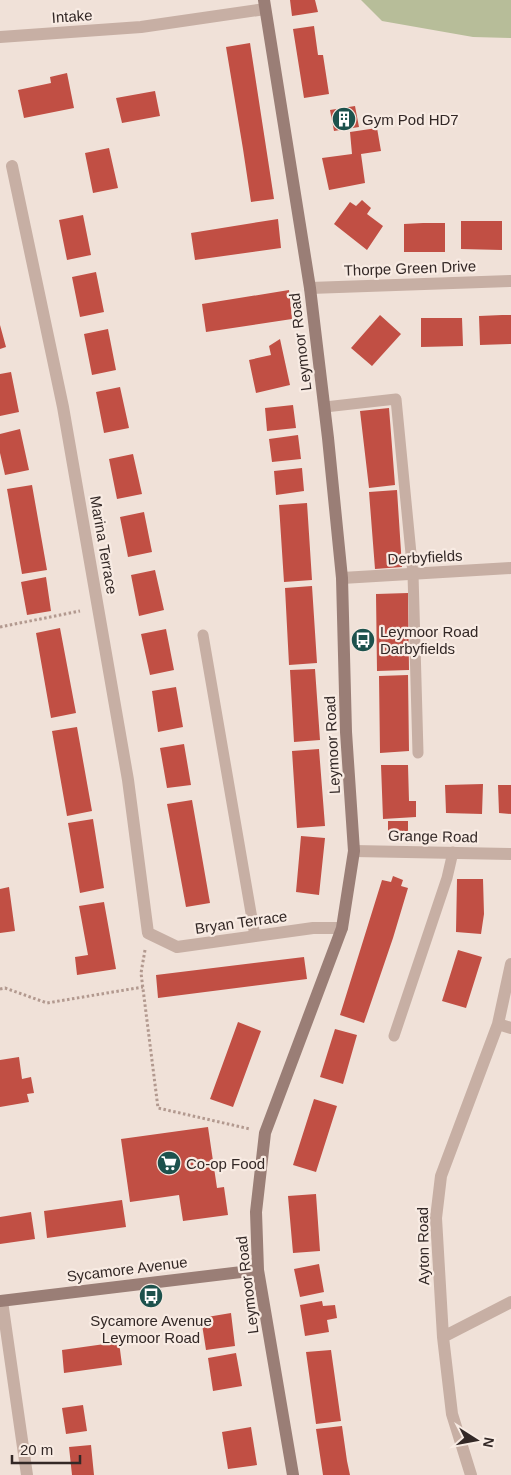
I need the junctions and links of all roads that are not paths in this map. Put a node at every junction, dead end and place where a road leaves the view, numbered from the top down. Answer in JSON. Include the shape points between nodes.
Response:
{"nodes":[{"id":1,"x":265,"y":4,"type":"edge"},
{"id":2,"x":0,"y":37,"type":"edge"},
{"id":3,"x":12,"y":166,"type":"dead end"},
{"id":4,"x":511,"y":280,"type":"edge"},
{"id":5,"x":310,"y":288,"type":"junction"},
{"id":6,"x":325,"y":406,"type":"junction"},
{"id":7,"x":511,"y":568,"type":"edge"},
{"id":8,"x":414,"y":574,"type":"junction"},
{"id":9,"x":342,"y":578,"type":"junction"},
{"id":10,"x":203,"y":635,"type":"dead end"},
{"id":11,"x":418,"y":753,"type":"dead end"},
{"id":12,"x":354,"y":850,"type":"junction"},
{"id":13,"x":452,"y":852,"type":"junction"},
{"id":14,"x":511,"y":854,"type":"edge"},
{"id":15,"x":342,"y":928,"type":"junction"},
{"id":16,"x":148,"y":933,"type":"joint"},
{"id":17,"x":256,"y":936,"type":"junction"},
{"id":18,"x":511,"y":964,"type":"edge"},
{"id":19,"x":498,"y":1024,"type":"junction"},
{"id":20,"x":511,"y":1028,"type":"edge"},
{"id":21,"x":394,"y":1036,"type":"dead end"},
{"id":22,"x":258,"y":1270,"type":"junction"},
{"id":23,"x":1,"y":1301,"type":"edge"},
{"id":24,"x":511,"y":1302,"type":"edge"},
{"id":25,"x":443,"y":1337,"type":"junction"},
{"id":26,"x":27,"y":1475,"type":"edge"},
{"id":27,"x":293,"y":1475,"type":"edge"},
{"id":28,"x":472,"y":1475,"type":"edge"}],
"edges":[{"from":1,"to":2,"type":"street","name":"Intake","via":[[141,27]]},
{"from":1,"to":5,"type":"street","name":"Leymoor Road"},
{"from":3,"to":16,"type":"street","name":"Marina Terrace","via":[[64,406],[128,780]]},
{"from":4,"to":5,"type":"street","name":"Thorpe Green Drive"},
{"from":5,"to":6,"type":"street","name":"Leymoor Road"},
{"from":6,"to":8,"type":"lane","via":[[396,399]]},
{"from":6,"to":9,"type":"street","name":"Leymoor Road"},
{"from":7,"to":8,"type":"street","name":"Derbyfields"},
{"from":8,"to":9,"type":"street","name":"Derbyfields"},
{"from":8,"to":11,"type":"lane"},
{"from":9,"to":12,"type":"street","name":"Leymoor Road","via":[[346,732]]},
{"from":10,"to":17,"type":"lane"},
{"from":12,"to":13,"type":"street","name":"Grange Road"},
{"from":12,"to":15,"type":"street","name":"Leymoor Road"},
{"from":13,"to":14,"type":"street","name":"Grange Road"},
{"from":13,"to":21,"type":"lane","via":[[447,878]]},
{"from":15,"to":17,"type":"street","name":"Bryan Terrace","via":[[313,928]]},
{"from":15,"to":22,"type":"street","name":"Leymoor Road","via":[[265,1132],[256,1212]]},
{"from":16,"to":17,"type":"street","name":"Bryan Terrace","via":[[177,947]]},
{"from":18,"to":19,"type":"street","name":"Ayton Road"},
{"from":19,"to":20,"type":"street"},
{"from":19,"to":25,"type":"street","name":"Ayton Road","via":[[442,1176],[436,1218]]},
{"from":22,"to":23,"type":"street","name":"Sycamore Avenue"},
{"from":22,"to":27,"type":"street","name":"Leymoor Road"},
{"from":23,"to":26,"type":"street"},
{"from":24,"to":25,"type":"street"},
{"from":25,"to":28,"type":"street","name":"Ayton Road","via":[[452,1414]]}]}
